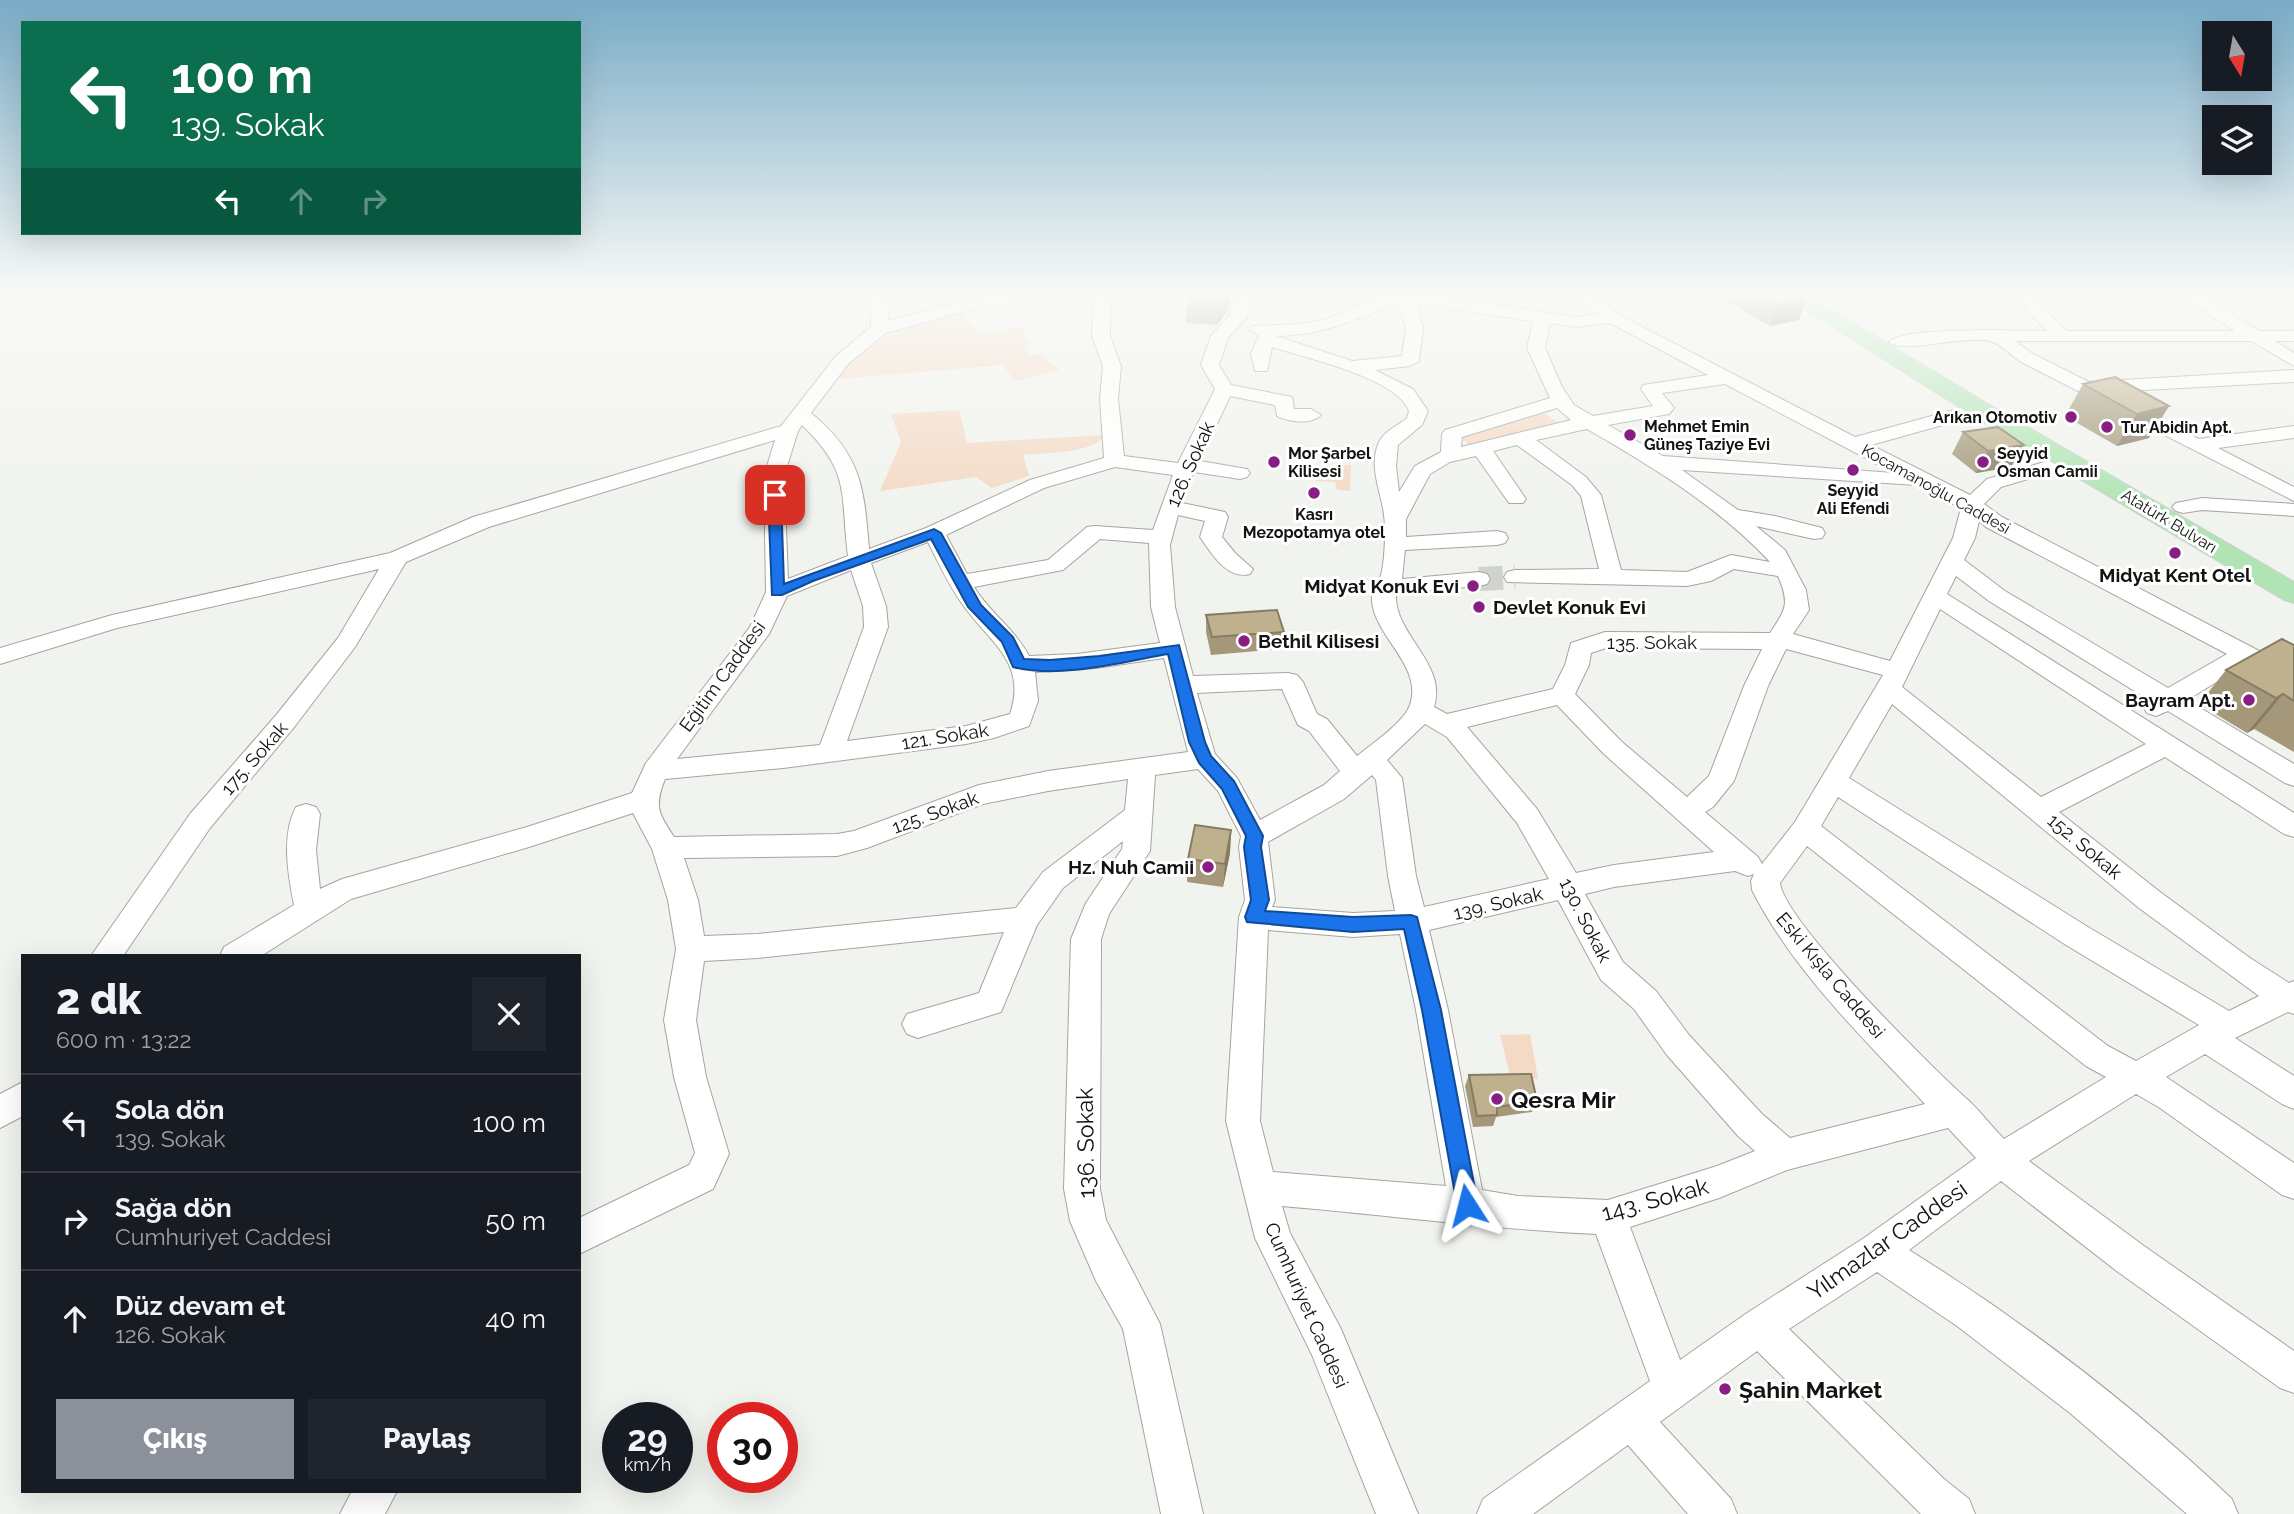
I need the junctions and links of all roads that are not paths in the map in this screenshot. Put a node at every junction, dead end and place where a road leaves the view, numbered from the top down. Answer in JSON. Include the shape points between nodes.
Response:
{"nodes":[{"id":1,"x":838,"y":366,"type":"edge"},
{"id":2,"x":1112,"y":366,"type":"edge"},
{"id":3,"x":1210,"y":366,"type":"edge"},
{"id":4,"x":1349,"y":366,"type":"joint"},
{"id":5,"x":1353,"y":366,"type":"edge"},
{"id":6,"x":1544,"y":366,"type":"edge"},
{"id":7,"x":1707,"y":366,"type":"edge"},
{"id":8,"x":1908,"y":366,"type":"edge"},
{"id":9,"x":1939,"y":366,"type":"edge"},
{"id":10,"x":2042,"y":366,"type":"edge"},
{"id":11,"x":2294,"y":376,"type":"edge"},
{"id":12,"x":1729,"y":377,"type":"junction"},
{"id":13,"x":2087,"y":388,"type":"junction"},
{"id":14,"x":1223,"y":390,"type":"junction"},
{"id":15,"x":1560,"y":401,"type":"junction"},
{"id":16,"x":1979,"y":409,"type":"junction"},
{"id":17,"x":1311,"y":415,"type":"dead end"},
{"id":18,"x":794,"y":422,"type":"junction"},
{"id":19,"x":1591,"y":423,"type":"junction"},
{"id":20,"x":2294,"y":432,"type":"edge"},
{"id":21,"x":1521,"y":439,"type":"junction"},
{"id":22,"x":1854,"y":443,"type":"junction"},
{"id":23,"x":2196,"y":445,"type":"junction"},
{"id":24,"x":1482,"y":449,"type":"junction"},
{"id":25,"x":1451,"y":456,"type":"junction"},
{"id":26,"x":1114,"y":461,"type":"junction"},
{"id":27,"x":2068,"y":461,"type":"junction"},
{"id":28,"x":1658,"y":462,"type":"junction"},
{"id":29,"x":1186,"y":468,"type":"junction"},
{"id":30,"x":1240,"y":473,"type":"dead end"},
{"id":31,"x":1921,"y":481,"type":"junction"},
{"id":32,"x":2294,"y":495,"type":"edge"},
{"id":33,"x":1517,"y":499,"type":"dead end"},
{"id":34,"x":1972,"y":505,"type":"junction"},
{"id":35,"x":2183,"y":506,"type":"junction"},
{"id":36,"x":1170,"y":507,"type":"junction"},
{"id":37,"x":2294,"y":510,"type":"edge"},
{"id":38,"x":1732,"y":516,"type":"junction"},
{"id":39,"x":1395,"y":531,"type":"junction"},
{"id":40,"x":934,"y":533,"type":"junction"},
{"id":41,"x":1814,"y":533,"type":"dead end"},
{"id":42,"x":1162,"y":537,"type":"junction"},
{"id":43,"x":1497,"y":538,"type":"dead end"},
{"id":44,"x":397,"y":558,"type":"junction"},
{"id":45,"x":859,"y":561,"type":"junction"},
{"id":46,"x":1952,"y":562,"type":"junction"},
{"id":47,"x":1242,"y":569,"type":"dead end"},
{"id":48,"x":1787,"y":571,"type":"junction"},
{"id":49,"x":2294,"y":571,"type":"edge"},
{"id":50,"x":1515,"y":577,"type":"tunnel mouth"},
{"id":51,"x":1612,"y":577,"type":"junction"},
{"id":52,"x":1479,"y":579,"type":"tunnel mouth"},
{"id":53,"x":962,"y":582,"type":"junction"},
{"id":54,"x":1385,"y":587,"type":"junction"},
{"id":55,"x":777,"y":592,"type":"junction"},
{"id":56,"x":2294,"y":594,"type":"edge"},
{"id":57,"x":1935,"y":596,"type":"junction"},
{"id":58,"x":1777,"y":640,"type":"junction"},
{"id":59,"x":1174,"y":648,"type":"junction"},
{"id":60,"x":2245,"y":654,"type":"junction"},
{"id":61,"x":0,"y":656,"type":"edge"},
{"id":62,"x":1018,"y":663,"type":"junction"},
{"id":63,"x":2294,"y":679,"type":"edge"},
{"id":64,"x":1892,"y":680,"type":"junction"},
{"id":65,"x":1182,"y":685,"type":"junction"},
{"id":66,"x":1562,"y":695,"type":"junction"},
{"id":67,"x":2168,"y":700,"type":"junction"},
{"id":68,"x":1433,"y":718,"type":"junction"},
{"id":69,"x":2133,"y":723,"type":"junction"},
{"id":70,"x":2168,"y":744,"type":"junction"},
{"id":71,"x":831,"y":753,"type":"junction"},
{"id":72,"x":1204,"y":759,"type":"junction"},
{"id":73,"x":1362,"y":767,"type":"junction"},
{"id":74,"x":1142,"y":769,"type":"junction"},
{"id":75,"x":655,"y":770,"type":"junction"},
{"id":76,"x":2294,"y":776,"type":"edge"},
{"id":77,"x":1833,"y":780,"type":"junction"},
{"id":78,"x":643,"y":800,"type":"junction"},
{"id":79,"x":2042,"y":809,"type":"junction"},
{"id":80,"x":1686,"y":810,"type":"junction"},
{"id":81,"x":1140,"y":813,"type":"junction"},
{"id":82,"x":306,"y":814,"type":"dead end"},
{"id":83,"x":2294,"y":827,"type":"edge"},
{"id":84,"x":1805,"y":829,"type":"junction"},
{"id":85,"x":1255,"y":836,"type":"junction"},
{"id":86,"x":666,"y":848,"type":"junction"},
{"id":87,"x":1741,"y":859,"type":"junction"},
{"id":88,"x":1765,"y":881,"type":"junction"},
{"id":89,"x":1566,"y":887,"type":"junction"},
{"id":90,"x":310,"y":909,"type":"junction"},
{"id":91,"x":1254,"y":917,"type":"junction"},
{"id":92,"x":1024,"y":920,"type":"junction"},
{"id":93,"x":1411,"y":922,"type":"junction"},
{"id":94,"x":691,"y":949,"type":"junction"},
{"id":95,"x":107,"y":954,"type":"edge"},
{"id":96,"x":238,"y":954,"type":"edge"},
{"id":97,"x":2291,"y":997,"type":"edge"},
{"id":98,"x":918,"y":1024,"type":"dead end"},
{"id":99,"x":2217,"y":1032,"type":"junction"},
{"id":100,"x":2137,"y":1079,"type":"junction"},
{"id":101,"x":2294,"y":1094,"type":"edge"},
{"id":102,"x":21,"y":1098,"type":"edge"},
{"id":103,"x":1957,"y":1111,"type":"junction"},
{"id":104,"x":0,"y":1113,"type":"edge"},
{"id":105,"x":1785,"y":1155,"type":"junction"},
{"id":106,"x":2001,"y":1160,"type":"junction"},
{"id":107,"x":2294,"y":1183,"type":"edge"},
{"id":108,"x":1260,"y":1187,"type":"junction"},
{"id":109,"x":1467,"y":1205,"type":"junction"},
{"id":110,"x":1608,"y":1217,"type":"junction"},
{"id":111,"x":581,"y":1236,"type":"edge"},
{"id":112,"x":1877,"y":1251,"type":"junction"},
{"id":113,"x":1760,"y":1326,"type":"junction"},
{"id":114,"x":2294,"y":1374,"type":"edge"},
{"id":115,"x":1672,"y":1388,"type":"junction"},
{"id":116,"x":1631,"y":1419,"type":"junction"},
{"id":117,"x":375,"y":1493,"type":"edge"},
{"id":118,"x":1513,"y":1510,"type":"edge"},
{"id":119,"x":1943,"y":1510,"type":"edge"},
{"id":120,"x":361,"y":1514,"type":"edge"},
{"id":121,"x":1182,"y":1514,"type":"edge"},
{"id":122,"x":1397,"y":1514,"type":"edge"},
{"id":123,"x":1716,"y":1514,"type":"edge"},
{"id":124,"x":2217,"y":1514,"type":"edge"}],
"edges":[{"from":1,"to":18,"type":"street","name":"Eğitim Caddesi"},
{"from":2,"to":26,"type":"street","via":[[1109,399]]},
{"from":3,"to":14,"type":"street"},
{"from":4,"to":5,"type":"street"},
{"from":4,"to":39,"type":"street","via":[[1407,394],[1416,405],[1418,418],[1388,446],[1388,499]]},
{"from":6,"to":15,"type":"street"},
{"from":7,"to":12,"type":"street","name":"Kocamanoğlu Caddesi"},
{"from":8,"to":16,"type":"main road","name":"Atatürk Bulvarı"},
{"from":9,"to":35,"type":"main road","name":"Atatürk Bulvarı"},
{"from":10,"to":13,"type":"street"},
{"from":11,"to":13,"type":"street"},
{"from":12,"to":19,"type":"street","via":[[1650,389],[1663,410]]},
{"from":12,"to":22,"type":"street","name":"Kocamanoğlu Caddesi"},
{"from":13,"to":23,"type":"street"},
{"from":14,"to":17,"type":"street","via":[[1285,401],[1287,414]]},
{"from":14,"to":29,"type":"street","name":"126. Sokak"},
{"from":15,"to":19,"type":"street"},
{"from":15,"to":25,"type":"street","via":[[1452,434]]},
{"from":16,"to":22,"type":"street"},
{"from":16,"to":27,"type":"main road","name":"Atatürk Bulvarı"},
{"from":18,"to":44,"type":"street","via":[[481,522]]},
{"from":18,"to":45,"type":"street","via":[[815,425],[846,468],[853,489]]},
{"from":18,"to":55,"type":"street","name":"Eğitim Caddesi","via":[[774,476]]},
{"from":19,"to":21,"type":"street"},
{"from":19,"to":28,"type":"street"},
{"from":20,"to":23,"type":"street"},
{"from":21,"to":24,"type":"street"},
{"from":21,"to":51,"type":"street","via":[[1591,495]]},
{"from":22,"to":31,"type":"street","name":"Kocamanoğlu Caddesi"},
{"from":23,"to":32,"type":"street"},
{"from":24,"to":25,"type":"street"},
{"from":24,"to":33,"type":"street"},
{"from":25,"to":39,"type":"street","via":[[1422,470]]},
{"from":26,"to":29,"type":"street"},
{"from":26,"to":40,"type":"street","via":[[1037,484]]},
{"from":27,"to":34,"type":"street","via":[[1994,483]]},
{"from":27,"to":56,"type":"main road","name":"Atatürk Bulvarı"},
{"from":28,"to":31,"type":"street"},
{"from":28,"to":38,"type":"street"},
{"from":29,"to":30,"type":"street"},
{"from":29,"to":36,"type":"street","name":"126. Sokak"},
{"from":31,"to":34,"type":"street","name":"Kocamanoğlu Caddesi"},
{"from":34,"to":46,"type":"street"},
{"from":34,"to":60,"type":"street","name":"Kocamanoğlu Caddesi","via":[[1994,522]]},
{"from":35,"to":37,"type":"street"},
{"from":35,"to":49,"type":"main road","name":"Atatürk Bulvarı"},
{"from":36,"to":42,"type":"street","name":"126. Sokak"},
{"from":36,"to":47,"type":"street","via":[[1217,517],[1212,537]]},
{"from":38,"to":41,"type":"street"},
{"from":38,"to":48,"type":"street","via":[[1777,555]]},
{"from":39,"to":43,"type":"street"},
{"from":39,"to":54,"type":"street","via":[[1392,577]]},
{"from":40,"to":45,"type":"street"},
{"from":40,"to":53,"type":"street","name":"121. Sokak"},
{"from":42,"to":53,"type":"street","via":[[1095,532],[1055,565]]},
{"from":42,"to":59,"type":"street","name":"126. Sokak","via":[[1161,586]]},
{"from":44,"to":61,"type":"street","via":[[112,622]]},
{"from":44,"to":95,"type":"street","name":"175. Sokak","via":[[347,642],[200,821]]},
{"from":45,"to":55,"type":"street"},
{"from":45,"to":71,"type":"street","via":[[875,599],[876,627]]},
{"from":46,"to":57,"type":"street"},
{"from":46,"to":67,"type":"street","via":[[1997,596]]},
{"from":48,"to":51,"type":"street","via":[[1731,562],[1686,579]]},
{"from":48,"to":58,"type":"street","via":[[1797,610]]},
{"from":50,"to":51,"type":"street"},
{"from":52,"to":54,"type":"street"},
{"from":53,"to":62,"type":"street","name":"121. Sokak","via":[[975,607],[1008,640]]},
{"from":54,"to":68,"type":"street","via":[[1391,622],[1412,655]]},
{"from":55,"to":75,"type":"street","name":"Eğitim Caddesi","via":[[761,629]]},
{"from":57,"to":64,"type":"street"},
{"from":57,"to":69,"type":"street"},
{"from":58,"to":64,"type":"street","name":"135. Sokak","via":[[1805,643]]},
{"from":58,"to":66,"type":"street","name":"135. Sokak","via":[[1605,640],[1588,644],[1579,648],[1577,665]]},
{"from":58,"to":80,"type":"street","via":[[1721,780]]},
{"from":59,"to":62,"type":"street","via":[[1099,661]]},
{"from":59,"to":65,"type":"street","name":"126. Sokak"},
{"from":60,"to":63,"type":"street","name":"Kocamanoğlu Caddesi"},
{"from":60,"to":67,"type":"street"},
{"from":62,"to":71,"type":"street","name":"121. Sokak","via":[[1027,694],[1020,720]]},
{"from":64,"to":77,"type":"street"},
{"from":64,"to":79,"type":"street","name":"152. Sokak"},
{"from":65,"to":72,"type":"street","name":"126. Sokak"},
{"from":65,"to":73,"type":"street","via":[[1288,681],[1307,719]]},
{"from":66,"to":68,"type":"street"},
{"from":66,"to":80,"type":"street","via":[[1613,748]]},
{"from":67,"to":69,"type":"street"},
{"from":67,"to":76,"type":"street"},
{"from":68,"to":73,"type":"street"},
{"from":68,"to":89,"type":"street","name":"130. Sokak","via":[[1456,731],[1527,816]]},
{"from":69,"to":70,"type":"street"},
{"from":70,"to":79,"type":"street"},
{"from":70,"to":83,"type":"street"},
{"from":71,"to":75,"type":"street","name":"121. Sokak"},
{"from":72,"to":74,"type":"street","name":"125. Sokak"},
{"from":72,"to":85,"type":"street","name":"126. Sokak","via":[[1228,785]]},
{"from":73,"to":85,"type":"street","via":[[1334,792]]},
{"from":73,"to":93,"type":"street","via":[[1388,773]]},
{"from":74,"to":81,"type":"street","name":"136. Sokak"},
{"from":74,"to":86,"type":"street","name":"125. Sokak","via":[[979,795],[837,845]]},
{"from":75,"to":78,"type":"street","name":"Eğitim Caddesi"},
{"from":77,"to":84,"type":"street"},
{"from":77,"to":99,"type":"street"},
{"from":78,"to":86,"type":"street"},
{"from":78,"to":90,"type":"street","via":[[342,890]]},
{"from":79,"to":97,"type":"street","name":"152. Sokak","via":[[2144,896],[2247,972]]},
{"from":80,"to":87,"type":"street"},
{"from":81,"to":92,"type":"street","via":[[1053,880]]},
{"from":81,"to":121,"type":"street","name":"136. Sokak","via":[[1136,851],[1096,911],[1086,939],[1082,1189],[1088,1221],[1141,1324]]},
{"from":82,"to":90,"type":"street","via":[[300,836],[302,880]]},
{"from":84,"to":88,"type":"street"},
{"from":84,"to":100,"type":"street","via":[[2097,1056]]},
{"from":85,"to":91,"type":"street","name":"Cumhuriyet Caddesi","via":[[1260,900]]},
{"from":86,"to":94,"type":"street","via":[[683,900]]},
{"from":87,"to":88,"type":"street"},
{"from":87,"to":89,"type":"street","name":"139. Sokak"},
{"from":88,"to":103,"type":"street","name":"Eski Kışla Caddesi","via":[[1793,935],[1879,1033]]},
{"from":89,"to":93,"type":"street","name":"139. Sokak"},
{"from":89,"to":105,"type":"street","name":"130. Sokak","via":[[1612,971],[1645,1000],[1678,1045],[1750,1125]]},
{"from":90,"to":96,"type":"street"},
{"from":91,"to":93,"type":"street","name":"139. Sokak","via":[[1353,925]]},
{"from":91,"to":108,"type":"street","name":"Cumhuriyet Caddesi","via":[[1243,1121]]},
{"from":92,"to":94,"type":"street","via":[[758,947]]},
{"from":92,"to":98,"type":"street","via":[[990,1003]]},
{"from":93,"to":109,"type":"street","via":[[1432,1010]]},
{"from":94,"to":111,"type":"street","via":[[680,1020],[690,1077],[712,1154],[701,1177]]},
{"from":97,"to":99,"type":"street","name":"Yılmazlar Caddesi"},
{"from":99,"to":100,"type":"street","name":"Yılmazlar Caddesi"},
{"from":99,"to":101,"type":"street"},
{"from":100,"to":106,"type":"street","name":"Yılmazlar Caddesi"},
{"from":100,"to":107,"type":"street","via":[[2172,1097]]},
{"from":102,"to":104,"type":"street"},
{"from":103,"to":105,"type":"street","name":"143. Sokak"},
{"from":103,"to":106,"type":"street","name":"Eski Kışla Caddesi"},
{"from":105,"to":110,"type":"street","name":"143. Sokak","via":[[1719,1182]]},
{"from":106,"to":112,"type":"street","name":"Yılmazlar Caddesi"},
{"from":106,"to":114,"type":"street","name":"Eski Kışla Caddesi"},
{"from":108,"to":109,"type":"street","name":"143. Sokak"},
{"from":108,"to":122,"type":"street","name":"Cumhuriyet Caddesi","via":[[1273,1238],[1327,1343]]},
{"from":109,"to":110,"type":"street","name":"143. Sokak","via":[[1517,1213]]},
{"from":110,"to":115,"type":"street"},
{"from":112,"to":113,"type":"street","name":"Yılmazlar Caddesi"},
{"from":112,"to":124,"type":"street","via":[[2036,1362],[2174,1471]]},
{"from":113,"to":115,"type":"street","name":"Yılmazlar Caddesi"},
{"from":113,"to":119,"type":"street"},
{"from":115,"to":116,"type":"street","name":"Yılmazlar Caddesi"},
{"from":116,"to":118,"type":"street","name":"Yılmazlar Caddesi"},
{"from":116,"to":123,"type":"street"},
{"from":117,"to":120,"type":"street"}]}
